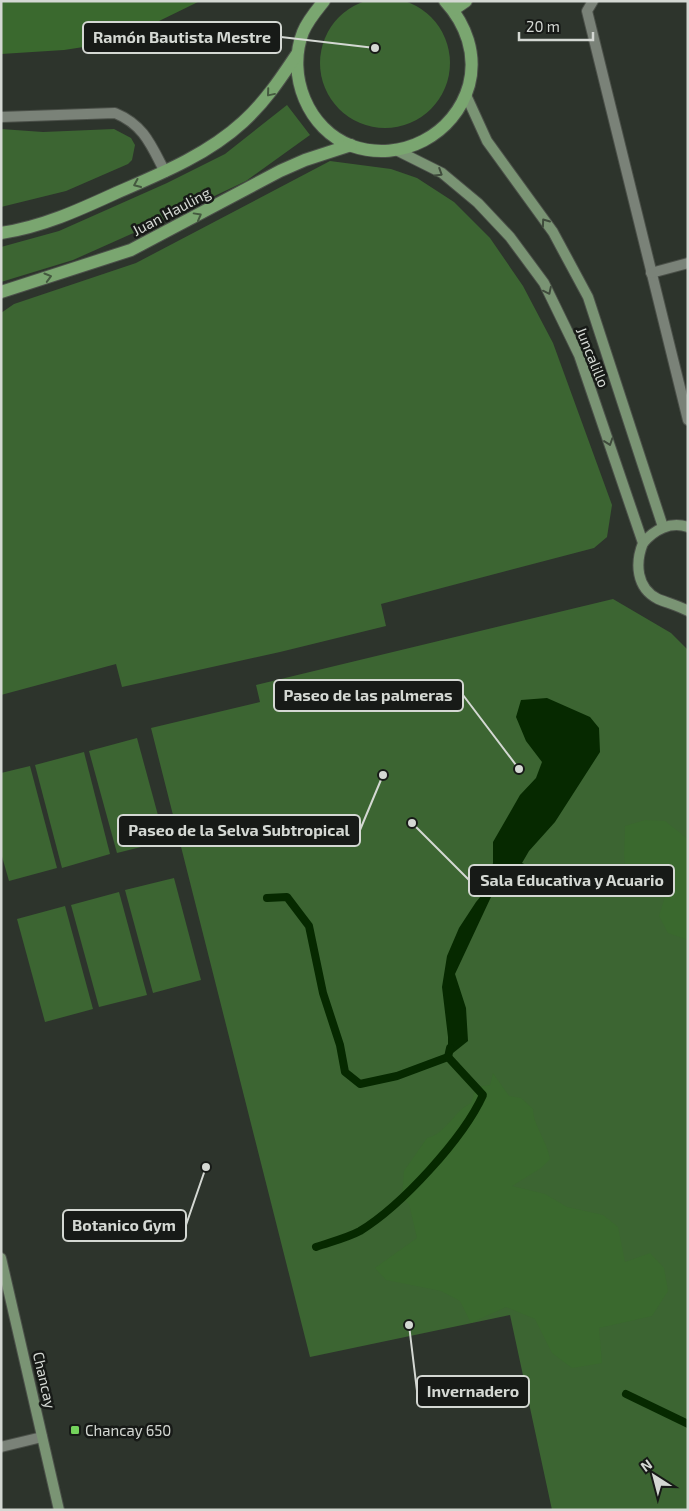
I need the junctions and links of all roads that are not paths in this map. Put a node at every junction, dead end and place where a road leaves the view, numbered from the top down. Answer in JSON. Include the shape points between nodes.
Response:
{"nodes":[{"id":1,"x":324,"y":1,"type":"edge"},
{"id":2,"x":466,"y":1,"type":"edge"},
{"id":3,"x":593,"y":1,"type":"edge"},
{"id":4,"x":449,"y":6,"type":"edge"},
{"id":5,"x":297,"y":54,"type":"junction"},
{"id":6,"x":466,"y":95,"type":"junction"},
{"id":7,"x":1,"y":118,"type":"edge"},
{"id":8,"x":351,"y":145,"type":"junction"},
{"id":9,"x":396,"y":150,"type":"junction"},
{"id":10,"x":165,"y":172,"type":"junction"},
{"id":11,"x":1,"y":233,"type":"edge"},
{"id":12,"x":688,"y":264,"type":"edge"},
{"id":13,"x":650,"y":273,"type":"junction"},
{"id":14,"x":1,"y":292,"type":"edge"},
{"id":15,"x":688,"y":420,"type":"edge"},
{"id":16,"x":688,"y":526,"type":"edge"},
{"id":17,"x":663,"y":527,"type":"junction"},
{"id":18,"x":643,"y":543,"type":"junction"},
{"id":19,"x":668,"y":602,"type":"junction"},
{"id":20,"x":688,"y":602,"type":"edge"},
{"id":21,"x":688,"y":611,"type":"edge"},
{"id":22,"x":1,"y":1258,"type":"edge"},
{"id":23,"x":42,"y":1437,"type":"junction"},
{"id":24,"x":1,"y":1447,"type":"edge"},
{"id":25,"x":59,"y":1510,"type":"edge"}],
"edges":[{"from":1,"to":5,"type":"main road","via":[[302,33]]},
{"from":2,"to":4,"type":"main road"},
{"from":3,"to":13,"type":"street","via":[[587,11]]},
{"from":4,"to":6,"type":"main road","via":[[468,36],[471,51],[472,66]]},
{"from":5,"to":8,"type":"main road","via":[[297,76],[315,118],[331,134]]},
{"from":5,"to":10,"type":"main road","one_way":true,"via":[[270,94],[242,123],[211,147]]},
{"from":6,"to":9,"type":"main road","via":[[458,112],[431,138]]},
{"from":17,"to":6,"type":"main road","name":"Juncalillo","one_way":true,"via":[[588,297],[552,232],[487,141]]},
{"from":7,"to":10,"type":"street","via":[[115,113],[131,120],[144,133]]},
{"from":8,"to":9,"type":"main road","via":[[373,151]]},
{"from":14,"to":8,"type":"main road","name":"Juan Hauling","one_way":true,"via":[[130,250],[280,171]]},
{"from":9,"to":18,"type":"main road","name":"Juncalillo","one_way":true,"via":[[442,173],[478,203],[510,237],[544,283],[579,355]]},
{"from":10,"to":11,"type":"main road","one_way":true,"via":[[67,215],[25,230]]},
{"from":12,"to":13,"type":"street"},
{"from":13,"to":15,"type":"street"},
{"from":16,"to":17,"type":"main road"},
{"from":17,"to":18,"type":"main road"},
{"from":18,"to":19,"type":"main road","name":"Juncalillo","via":[[638,556],[640,579],[650,593]]},
{"from":19,"to":20,"type":"main road"},
{"from":19,"to":21,"type":"main road","name":"Juncalillo"},
{"from":22,"to":23,"type":"main road","name":"Chancay"},
{"from":23,"to":24,"type":"street"},
{"from":23,"to":25,"type":"main road","name":"Chancay"}]}
